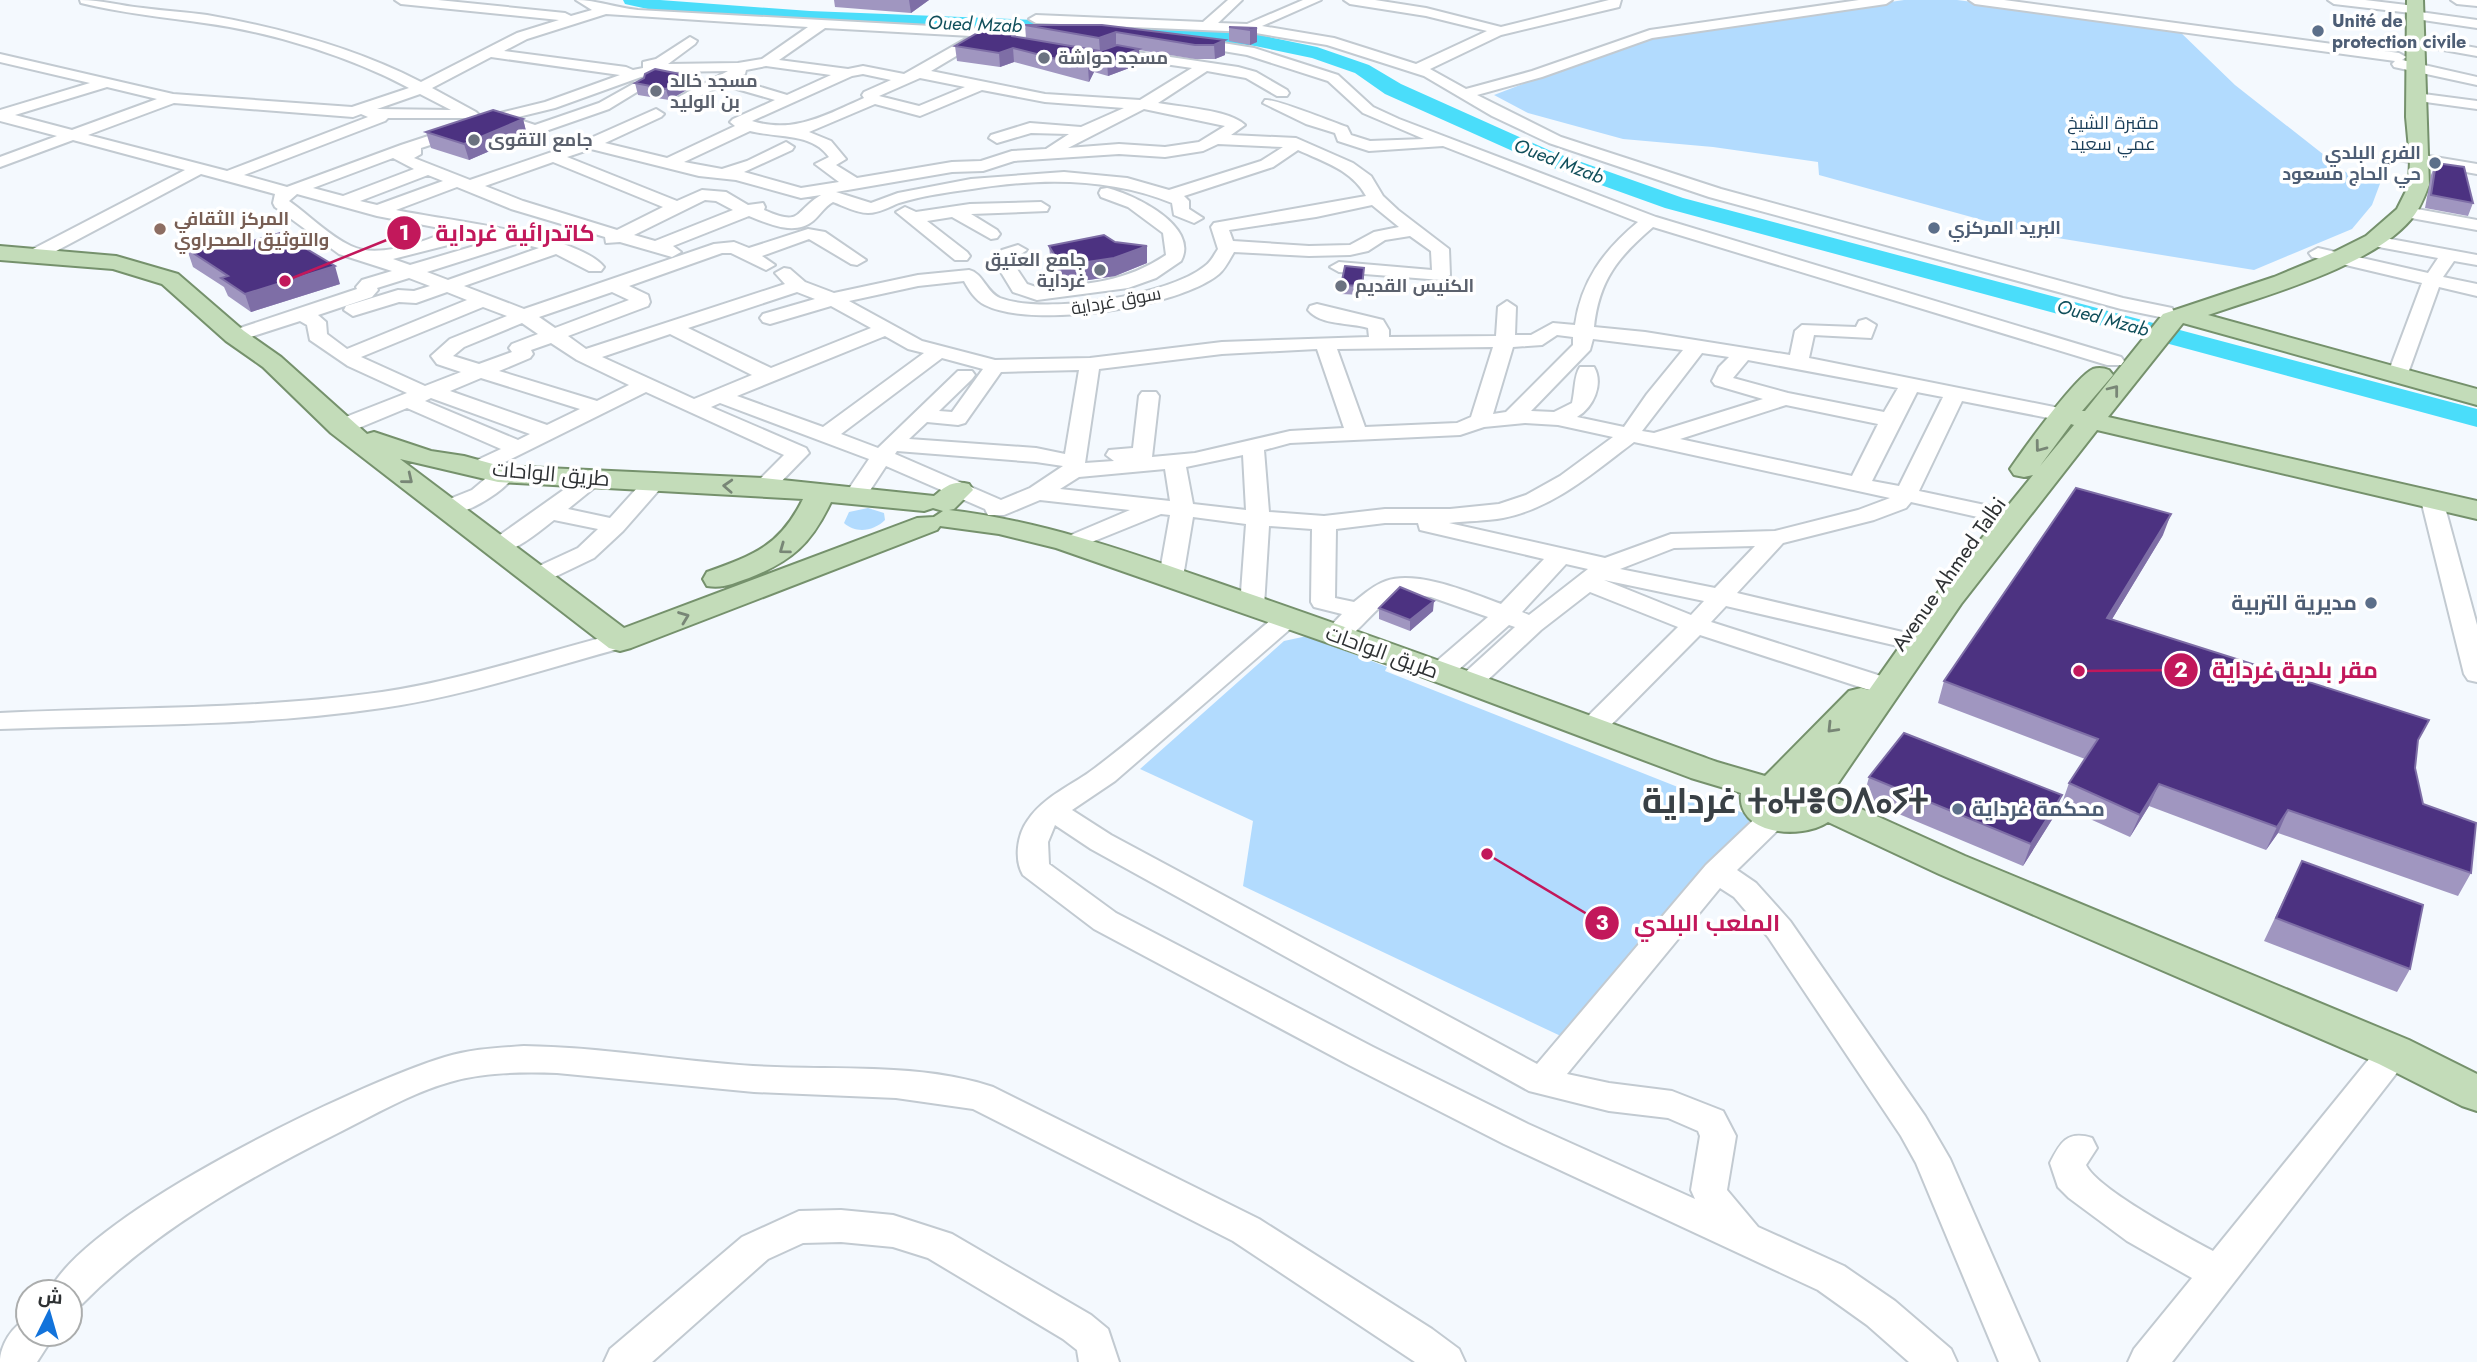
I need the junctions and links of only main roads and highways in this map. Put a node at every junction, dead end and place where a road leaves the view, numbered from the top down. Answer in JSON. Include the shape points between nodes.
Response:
{"nodes":[{"id":1,"x":2410,"y":14,"type":"edge"},
{"id":2,"x":2405,"y":63,"type":"junction"},
{"id":3,"x":2404,"y":170,"type":"junction"},
{"id":4,"x":0,"y":246,"type":"edge"},
{"id":5,"x":41,"y":251,"type":"junction"},
{"id":6,"x":0,"y":253,"type":"edge"},
{"id":7,"x":2169,"y":315,"type":"junction"},
{"id":8,"x":2477,"y":397,"type":"edge"},
{"id":9,"x":2077,"y":418,"type":"junction"},
{"id":10,"x":346,"y":426,"type":"junction"},
{"id":11,"x":821,"y":493,"type":"junction"},
{"id":12,"x":941,"y":507,"type":"junction"},
{"id":13,"x":2477,"y":510,"type":"edge"},
{"id":14,"x":1065,"y":540,"type":"junction"},
{"id":15,"x":610,"y":633,"type":"junction"},
{"id":16,"x":1786,"y":801,"type":"junction"},
{"id":17,"x":2388,"y":1058,"type":"junction"},
{"id":18,"x":2477,"y":1094,"type":"edge"},
{"id":19,"x":2477,"y":1117,"type":"edge"}],
"edges":[{"from":1,"to":2,"type":"main road"},
{"from":1,"to":2,"type":"main road"},
{"from":2,"to":3,"type":"main road"},
{"from":2,"to":3,"type":"main road","via":[[2416,97]]},
{"from":3,"to":7,"type":"main road","via":[[2391,200],[2350,237]]},
{"from":3,"to":7,"type":"main road","via":[[2419,186],[2406,212],[2374,241],[2259,290]]},
{"from":4,"to":5,"type":"main road","name":"طريق الواحات"},
{"from":5,"to":6,"type":"main road","name":"طريق الواحات"},
{"from":5,"to":10,"type":"main road","name":"طريق الواحات","via":[[155,268],[243,333]]},
{"from":7,"to":8,"type":"main road"},
{"from":7,"to":9,"type":"main road","name":"Avenue Ahmed Talbi","via":[[2122,361]]},
{"from":9,"to":13,"type":"main road"},
{"from":9,"to":16,"type":"main road","via":[[1950,598]]},
{"from":9,"to":16,"type":"main road","name":"Avenue Ahmed Talbi","one_way":true,"via":[[1990,513],[1875,683]]},
{"from":11,"to":10,"type":"main road","name":"طريق الواحات","one_way":true,"via":[[492,471],[426,458]]},
{"from":10,"to":15,"type":"main road","name":"طريق الواحات","one_way":true,"via":[[445,509]]},
{"from":11,"to":12,"type":"main road","name":"طريق الواحات"},
{"from":11,"to":15,"type":"main road","one_way":true,"via":[[798,536],[777,555]]},
{"from":12,"to":14,"type":"main road","name":"طريق الواحات"},
{"from":12,"to":14,"type":"main road","name":"طريق الواحات","via":[[998,509]]},
{"from":15,"to":12,"type":"main road","name":"طريق الواحات","one_way":true},
{"from":14,"to":16,"type":"main road","name":"طريق الواحات","via":[[1252,606],[1304,614],[1335,635]]},
{"from":16,"to":17,"type":"main road","name":"طريق الواحات","via":[[2203,994]]},
{"from":17,"to":18,"type":"main road"},
{"from":17,"to":19,"type":"main road"}]}
